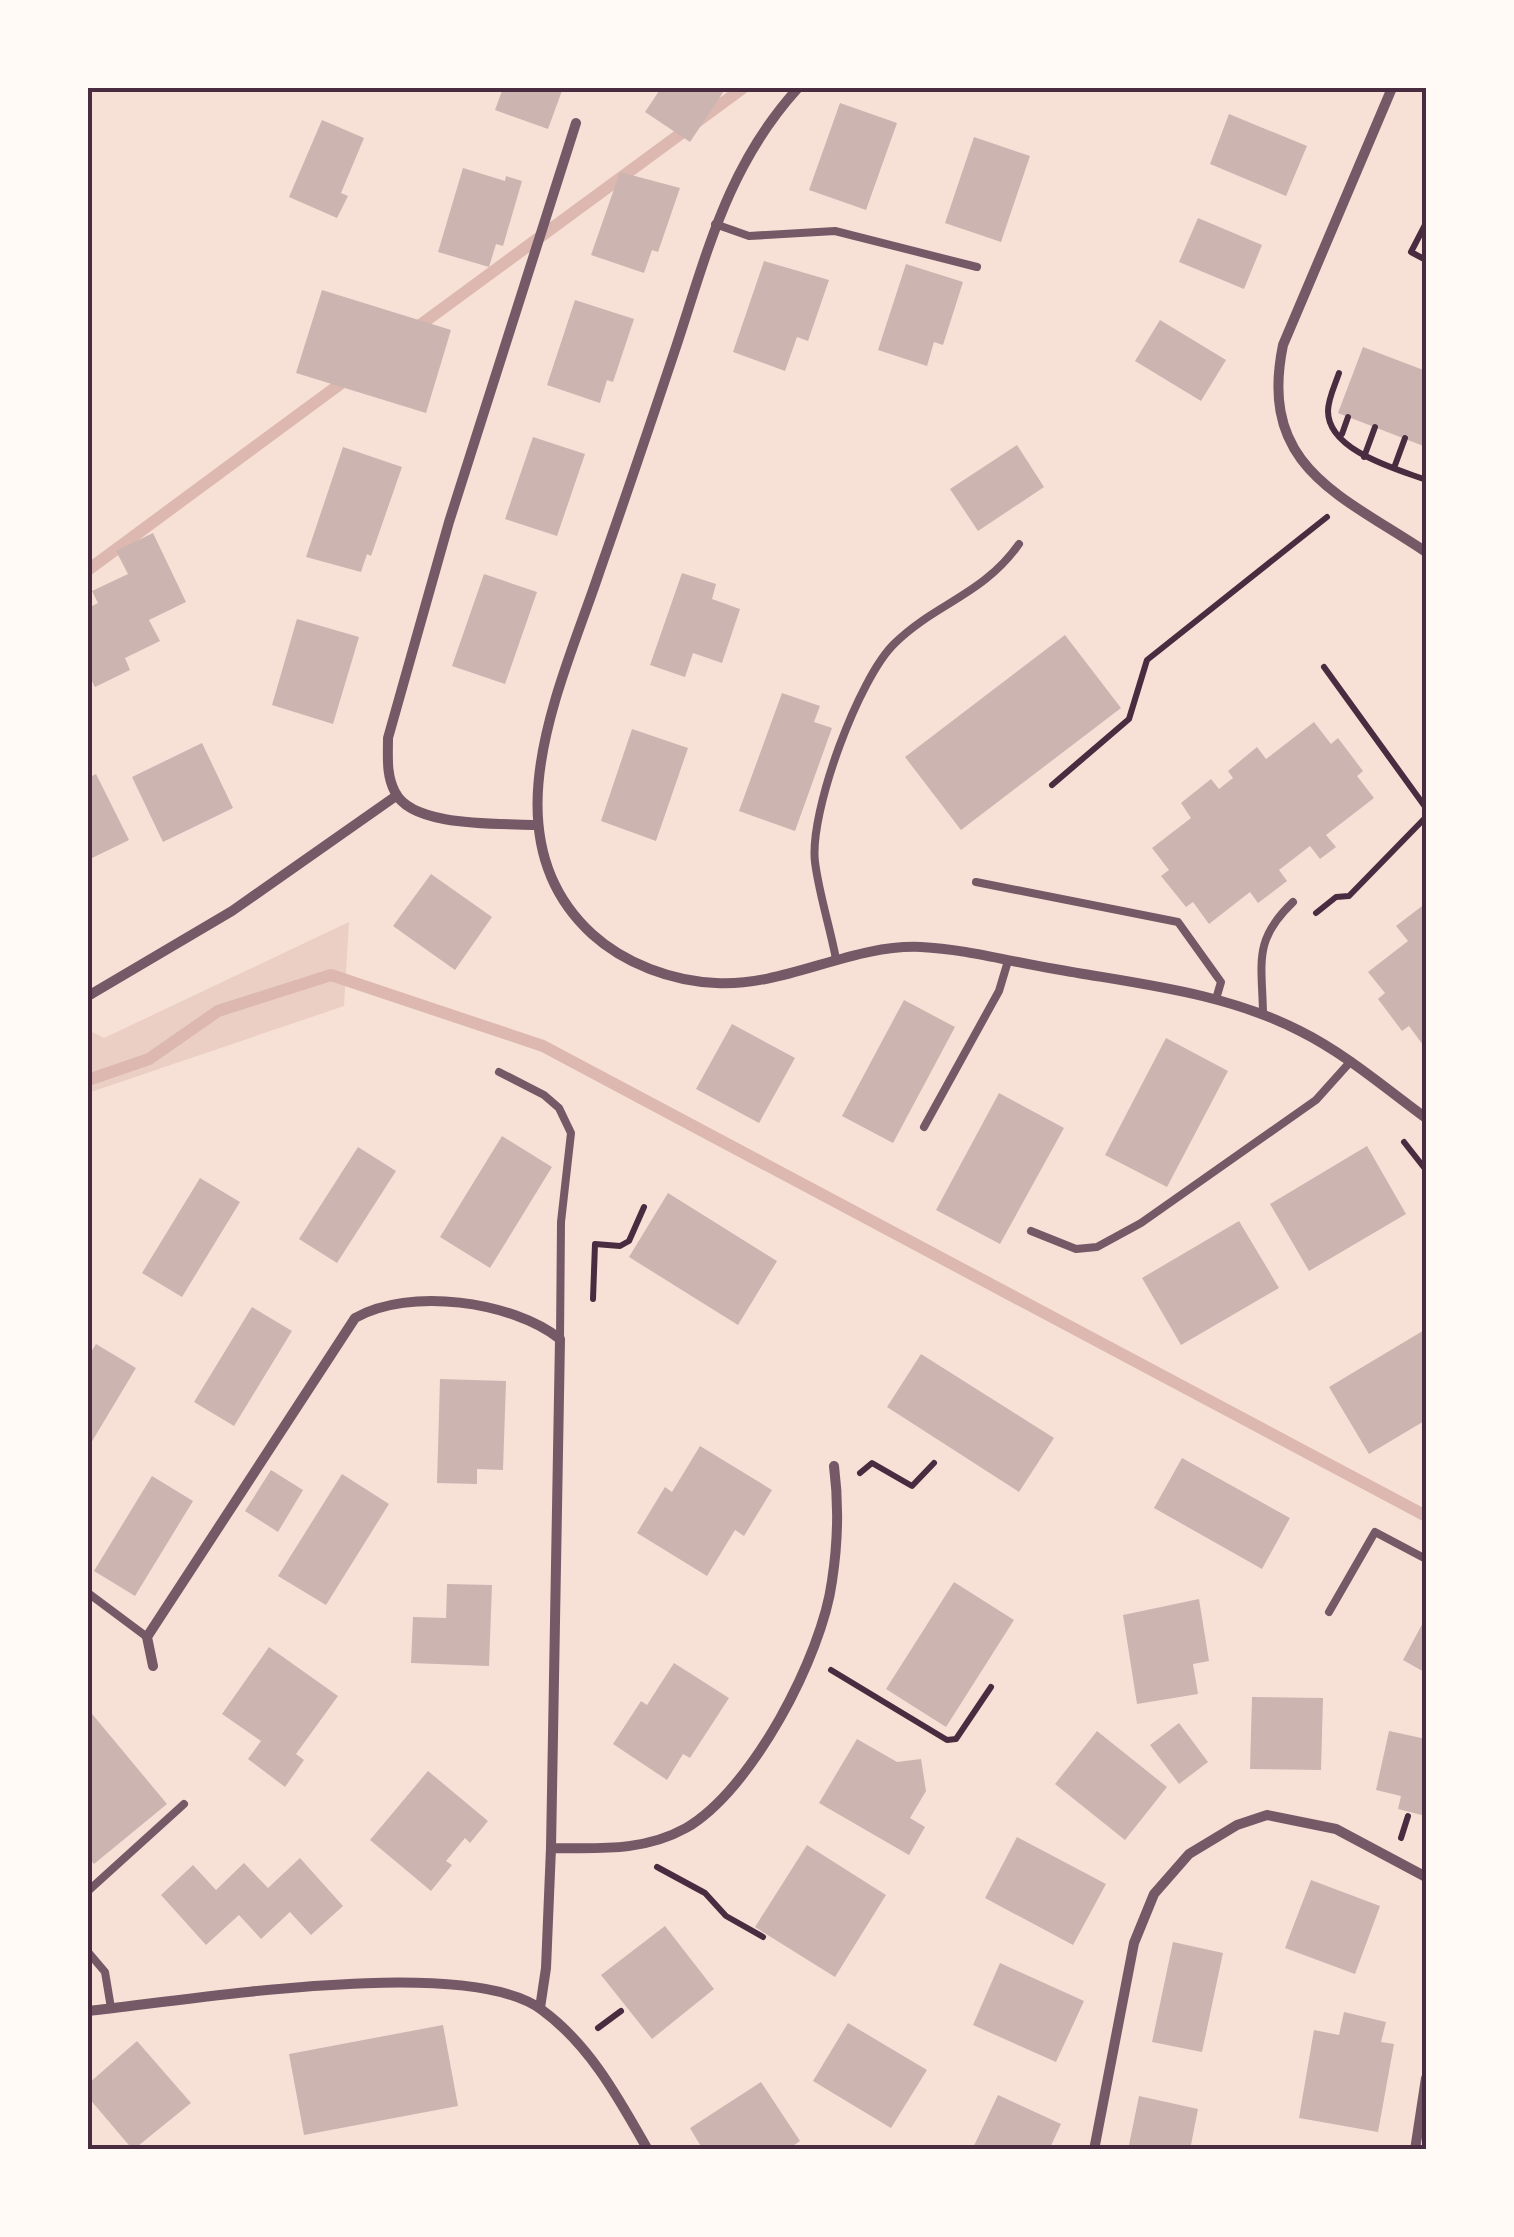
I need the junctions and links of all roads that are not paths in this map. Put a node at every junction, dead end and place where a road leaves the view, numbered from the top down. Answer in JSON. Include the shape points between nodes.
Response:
{"nodes":[{"id":1,"x":798,"y":88,"type":"edge"},
{"id":2,"x":1392,"y":88,"type":"edge"},
{"id":3,"x":576,"y":123,"type":"dead end"},
{"id":4,"x":716,"y":224,"type":"junction"},
{"id":5,"x":977,"y":267,"type":"dead end"},
{"id":6,"x":1019,"y":544,"type":"dead end"},
{"id":7,"x":1426,"y":552,"type":"edge"},
{"id":8,"x":396,"y":796,"type":"junction"},
{"id":9,"x":536,"y":825,"type":"junction"},
{"id":10,"x":976,"y":882,"type":"dead end"},
{"id":11,"x":1293,"y":902,"type":"road end"},
{"id":12,"x":836,"y":959,"type":"junction"},
{"id":13,"x":1008,"y":961,"type":"junction"},
{"id":14,"x":88,"y":996,"type":"edge"},
{"id":15,"x":1216,"y":999,"type":"junction"},
{"id":16,"x":1262,"y":1013,"type":"junction"},
{"id":17,"x":1351,"y":1061,"type":"junction"},
{"id":18,"x":499,"y":1072,"type":"dead end"},
{"id":19,"x":1426,"y":1118,"type":"edge"},
{"id":20,"x":924,"y":1127,"type":"dead end"},
{"id":21,"x":1030,"y":1231,"type":"dead end"},
{"id":22,"x":560,"y":1339,"type":"junction"},
{"id":23,"x":834,"y":1466,"type":"dead end"},
{"id":24,"x":1426,"y":1559,"type":"edge"},
{"id":25,"x":88,"y":1592,"type":"edge"},
{"id":26,"x":1329,"y":1612,"type":"dead end"},
{"id":27,"x":148,"y":1637,"type":"junction"},
{"id":28,"x":153,"y":1666,"type":"dead end"},
{"id":29,"x":184,"y":1804,"type":"dead end"},
{"id":30,"x":551,"y":1848,"type":"junction"},
{"id":31,"x":1426,"y":1877,"type":"edge"},
{"id":32,"x":88,"y":1891,"type":"edge"},
{"id":33,"x":88,"y":1952,"type":"edge"},
{"id":34,"x":112,"y":2008,"type":"junction"},
{"id":35,"x":540,"y":2008,"type":"junction"},
{"id":36,"x":88,"y":2011,"type":"edge"},
{"id":37,"x":1426,"y":2078,"type":"edge"},
{"id":38,"x":648,"y":2150,"type":"edge"},
{"id":39,"x":1094,"y":2150,"type":"edge"},
{"id":40,"x":1415,"y":2150,"type":"edge"}],
"edges":[{"from":1,"to":4,"type":"street","via":[[740,165]]},
{"from":2,"to":7,"type":"street","via":[[1283,345],[1278,418],[1293,450],[1340,494]]},
{"from":3,"to":8,"type":"street","via":[[413,644],[388,738],[387,769]]},
{"from":4,"to":5,"type":"lane","via":[[749,236],[836,231]]},
{"from":4,"to":9,"type":"street","via":[[545,740]]},
{"from":6,"to":12,"type":"lane","via":[[998,573],[896,642],[870,672],[820,809],[814,858]]},
{"from":8,"to":9,"type":"street","via":[[416,811],[450,821]]},
{"from":8,"to":14,"type":"street","via":[[232,911]]},
{"from":9,"to":12,"type":"street","via":[[552,883],[573,917],[611,952],[668,976],[718,984]]},
{"from":10,"to":15,"type":"lane","via":[[1178,922],[1221,982]]},
{"from":11,"to":16,"type":"lane","via":[[1264,939]]},
{"from":12,"to":13,"type":"street","via":[[916,947]]},
{"from":13,"to":15,"type":"street"},
{"from":13,"to":20,"type":"lane","via":[[999,990]]},
{"from":15,"to":16,"type":"street"},
{"from":16,"to":17,"type":"street"},
{"from":17,"to":19,"type":"street"},
{"from":17,"to":21,"type":"lane","via":[[1316,1100],[1142,1223],[1097,1247],[1076,1249]]},
{"from":18,"to":22,"type":"lane","via":[[552,1102],[572,1134],[561,1222]]},
{"from":22,"to":27,"type":"street","via":[[522,1316],[468,1306],[391,1303],[354,1318]]},
{"from":22,"to":30,"type":"street"},
{"from":23,"to":30,"type":"street","via":[[840,1506],[832,1585],[820,1624],[774,1727],[736,1783],[687,1827],[630,1848]]},
{"from":24,"to":26,"type":"lane","via":[[1374,1532]]},
{"from":25,"to":27,"type":"lane"},
{"from":27,"to":28,"type":"street"},
{"from":29,"to":32,"type":"lane"},
{"from":30,"to":35,"type":"street"},
{"from":31,"to":39,"type":"street","via":[[1336,1829],[1266,1815],[1188,1854],[1154,1894],[1134,1943]]},
{"from":33,"to":34,"type":"lane","via":[[105,1972]]},
{"from":34,"to":35,"type":"street","via":[[380,1982],[468,1986]]},
{"from":34,"to":36,"type":"street"},
{"from":35,"to":38,"type":"street","via":[[607,2080]]},
{"from":37,"to":40,"type":"street"}]}
